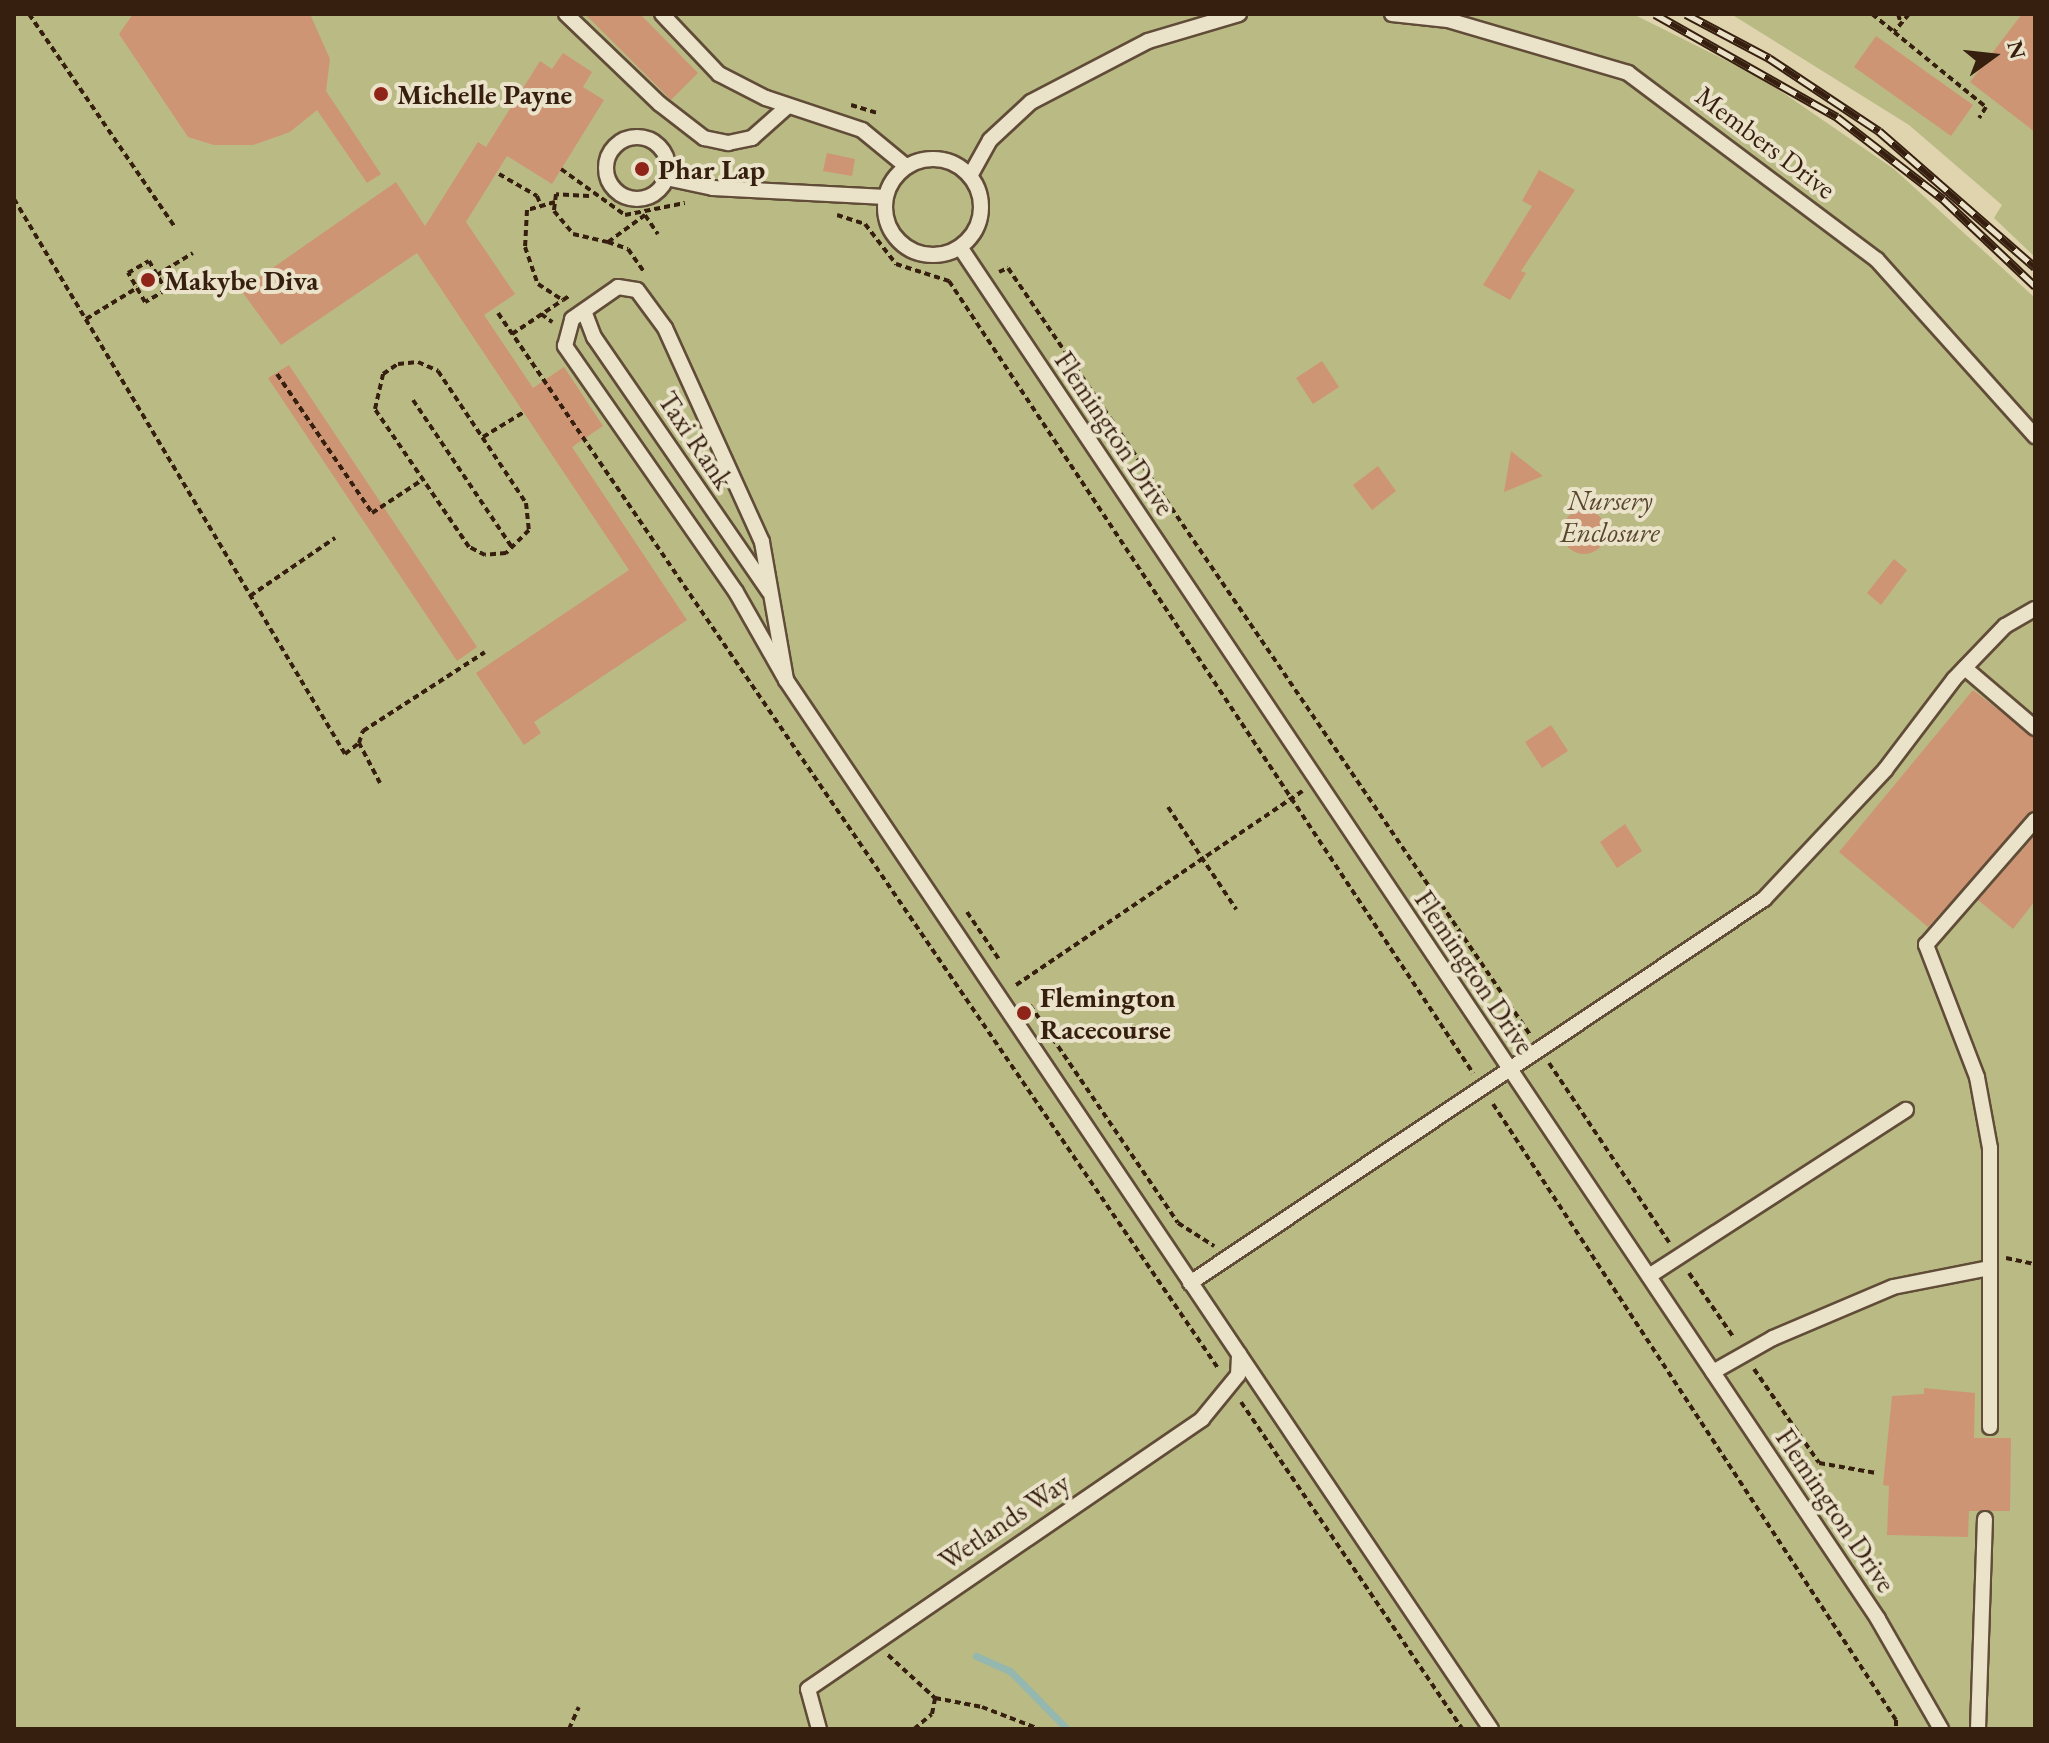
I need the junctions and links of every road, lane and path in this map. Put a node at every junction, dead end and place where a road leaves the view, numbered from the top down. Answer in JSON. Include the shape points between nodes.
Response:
{"nodes":[{"id":1,"x":29,"y":14,"type":"edge"},
{"id":2,"x":566,"y":14,"type":"edge"},
{"id":3,"x":662,"y":14,"type":"edge"},
{"id":4,"x":1239,"y":14,"type":"edge"},
{"id":5,"x":1392,"y":14,"type":"edge"},
{"id":6,"x":1872,"y":14,"type":"edge"},
{"id":7,"x":1898,"y":14,"type":"edge"},
{"id":8,"x":1909,"y":14,"type":"edge"},
{"id":9,"x":1901,"y":24,"type":"junction"},
{"id":10,"x":1894,"y":32,"type":"junction"},
{"id":11,"x":838,"y":101,"type":"dead end"},
{"id":12,"x":788,"y":106,"type":"junction"},
{"id":13,"x":877,"y":113,"type":"dead end"},
{"id":14,"x":1979,"y":118,"type":"dead end"},
{"id":15,"x":907,"y":167,"type":"junction"},
{"id":16,"x":561,"y":169,"type":"dead end"},
{"id":17,"x":499,"y":174,"type":"dead end"},
{"id":18,"x":970,"y":176,"type":"junction"},
{"id":19,"x":666,"y":178,"type":"junction"},
{"id":20,"x":593,"y":197,"type":"junction"},
{"id":21,"x":829,"y":197,"type":"junction"},
{"id":22,"x":886,"y":197,"type":"junction"},
{"id":23,"x":14,"y":199,"type":"edge"},
{"id":24,"x":555,"y":202,"type":"junction"},
{"id":25,"x":701,"y":204,"type":"dead end"},
{"id":26,"x":541,"y":206,"type":"junction"},
{"id":27,"x":645,"y":215,"type":"junction"},
{"id":28,"x":175,"y":227,"type":"dead end"},
{"id":29,"x":658,"y":234,"type":"dead end"},
{"id":30,"x":608,"y":242,"type":"junction"},
{"id":31,"x":960,"y":247,"type":"junction"},
{"id":32,"x":193,"y":253,"type":"dead end"},
{"id":33,"x":157,"y":275,"type":"junction"},
{"id":34,"x":982,"y":281,"type":"junction"},
{"id":35,"x":651,"y":282,"type":"dead end"},
{"id":36,"x":137,"y":288,"type":"junction"},
{"id":37,"x":574,"y":293,"type":"dead end"},
{"id":38,"x":959,"y":296,"type":"junction"},
{"id":39,"x":563,"y":300,"type":"junction"},
{"id":40,"x":584,"y":311,"type":"junction"},
{"id":41,"x":498,"y":313,"type":"dead end"},
{"id":42,"x":86,"y":319,"type":"junction"},
{"id":43,"x":512,"y":334,"type":"junction"},
{"id":44,"x":277,"y":374,"type":"dead end"},
{"id":45,"x":413,"y":400,"type":"dead end"},
{"id":46,"x":524,"y":412,"type":"dead end"},
{"id":47,"x":2035,"y":436,"type":"edge"},
{"id":48,"x":483,"y":437,"type":"junction"},
{"id":49,"x":422,"y":480,"type":"junction"},
{"id":50,"x":335,"y":538,"type":"dead end"},
{"id":51,"x":513,"y":549,"type":"junction"},
{"id":52,"x":250,"y":596,"type":"junction"},
{"id":53,"x":772,"y":596,"type":"junction"},
{"id":54,"x":2035,"y":609,"type":"edge"},
{"id":55,"x":485,"y":652,"type":"dead end"},
{"id":56,"x":1965,"y":668,"type":"junction"},
{"id":57,"x":786,"y":680,"type":"junction"},
{"id":58,"x":2035,"y":728,"type":"edge"},
{"id":59,"x":359,"y":743,"type":"junction"},
{"id":60,"x":1316,"y":780,"type":"junction"},
{"id":61,"x":380,"y":783,"type":"dead end"},
{"id":62,"x":1291,"y":800,"type":"junction"},
{"id":63,"x":1168,"y":807,"type":"dead end"},
{"id":64,"x":2035,"y":820,"type":"edge"},
{"id":65,"x":1203,"y":860,"type":"junction"},
{"id":66,"x":964,"y":907,"type":"dead end"},
{"id":67,"x":1236,"y":909,"type":"dead end"},
{"id":68,"x":1016,"y":985,"type":"junction"},
{"id":69,"x":1539,"y":1050,"type":"junction"},
{"id":70,"x":1509,"y":1070,"type":"junction"},
{"id":71,"x":1483,"y":1089,"type":"junction"},
{"id":72,"x":1906,"y":1110,"type":"dead end"},
{"id":73,"x":1678,"y":1256,"type":"junction"},
{"id":74,"x":1225,"y":1259,"type":"junction"},
{"id":75,"x":1990,"y":1262,"type":"junction"},
{"id":76,"x":2035,"y":1264,"type":"edge"},
{"id":77,"x":1649,"y":1276,"type":"junction"},
{"id":78,"x":1190,"y":1283,"type":"junction"},
{"id":79,"x":1239,"y":1354,"type":"junction"},
{"id":80,"x":1744,"y":1354,"type":"junction"},
{"id":81,"x":1713,"y":1372,"type":"junction"},
{"id":82,"x":1231,"y":1387,"type":"junction"},
{"id":83,"x":1990,"y":1427,"type":"dead end"},
{"id":84,"x":1876,"y":1473,"type":"dead end"},
{"id":85,"x":1985,"y":1519,"type":"dead end"},
{"id":86,"x":875,"y":1638,"type":"junction"},
{"id":87,"x":935,"y":1698,"type":"junction"},
{"id":88,"x":579,"y":1707,"type":"dead end"},
{"id":89,"x":569,"y":1729,"type":"edge"},
{"id":90,"x":819,"y":1729,"type":"edge"},
{"id":91,"x":914,"y":1729,"type":"edge"},
{"id":92,"x":1039,"y":1729,"type":"edge"},
{"id":93,"x":1462,"y":1729,"type":"edge"},
{"id":94,"x":1491,"y":1729,"type":"edge"},
{"id":95,"x":1896,"y":1729,"type":"edge"},
{"id":96,"x":1941,"y":1729,"type":"edge"},
{"id":97,"x":1978,"y":1729,"type":"edge"}],
"edges":[{"from":1,"to":28,"type":"path"},
{"from":2,"to":12,"type":"lane","via":[[660,104],[704,138],[728,143],[752,138]]},
{"from":3,"to":12,"type":"lane","via":[[719,74]]},
{"from":4,"to":18,"type":"lane","via":[[1148,41],[1031,102],[990,140]]},
{"from":5,"to":47,"type":"lane","name":"Members Drive","via":[[1448,20],[1628,73],[1877,260]]},
{"from":6,"to":10,"type":"path"},
{"from":7,"to":9,"type":"path"},
{"from":8,"to":9,"type":"path"},
{"from":9,"to":10,"type":"path"},
{"from":10,"to":14,"type":"path","via":[[1986,107]]},
{"from":11,"to":13,"type":"path"},
{"from":12,"to":15,"type":"lane","via":[[862,130]]},
{"from":15,"to":18,"type":"lane","via":[[946,161]]},
{"from":15,"to":22,"type":"lane"},
{"from":16,"to":20,"type":"path"},
{"from":17,"to":26,"type":"path","via":[[537,196]]},
{"from":18,"to":31,"type":"lane","via":[[981,206],[971,236]]},
{"from":19,"to":19,"type":"lane","via":[[653,194],[623,196],[608,180],[607,159],[619,143],[647,139],[666,159]]},
{"from":19,"to":21,"type":"lane"},
{"from":20,"to":24,"type":"path","via":[[575,191],[556,194]]},
{"from":20,"to":27,"type":"path","via":[[625,215]]},
{"from":21,"to":22,"type":"lane"},
{"from":21,"to":38,"type":"path","via":[[826,213],[865,224],[896,264],[940,274]]},
{"from":22,"to":31,"type":"lane","via":[[889,227],[908,248],[935,255]]},
{"from":23,"to":42,"type":"path"},
{"from":24,"to":26,"type":"path"},
{"from":24,"to":30,"type":"path","via":[[554,211],[573,234]]},
{"from":25,"to":27,"type":"path","via":[[674,202]]},
{"from":26,"to":39,"type":"path","via":[[527,210],[525,247],[538,284]]},
{"from":27,"to":29,"type":"path"},
{"from":27,"to":30,"type":"path"},
{"from":30,"to":35,"type":"path","via":[[628,249]]},
{"from":31,"to":34,"type":"lane","name":"Flemington Drive"},
{"from":32,"to":33,"type":"path"},
{"from":33,"to":36,"type":"path","via":[[149,261],[128,273]]},
{"from":33,"to":36,"type":"path","via":[[166,290],[145,302]]},
{"from":34,"to":38,"type":"path"},
{"from":34,"to":60,"type":"lane","name":"Flemington Drive"},
{"from":34,"to":69,"type":"path","via":[[1008,268]]},
{"from":36,"to":42,"type":"path"},
{"from":37,"to":39,"type":"path"},
{"from":38,"to":62,"type":"path"},
{"from":39,"to":43,"type":"path"},
{"from":40,"to":53,"type":"lane","name":"Taxi Rank","via":[[594,337]]},
{"from":40,"to":53,"type":"lane","via":[[618,287],[637,290],[665,328],[762,542]]},
{"from":40,"to":57,"type":"lane","via":[[572,319],[565,346],[736,592]]},
{"from":41,"to":43,"type":"path"},
{"from":42,"to":52,"type":"path"},
{"from":43,"to":82,"type":"path"},
{"from":44,"to":49,"type":"path","via":[[372,513]]},
{"from":45,"to":51,"type":"path"},
{"from":46,"to":48,"type":"path"},
{"from":48,"to":49,"type":"path","via":[[438,371],[418,362],[389,368],[375,391],[375,409]]},
{"from":48,"to":51,"type":"path","via":[[526,503],[529,530]]},
{"from":49,"to":51,"type":"path","via":[[469,547],[485,555]]},
{"from":50,"to":52,"type":"path"},
{"from":52,"to":59,"type":"path","via":[[345,754]]},
{"from":53,"to":57,"type":"lane"},
{"from":54,"to":56,"type":"lane","via":[[2005,626]]},
{"from":55,"to":59,"type":"path","via":[[363,731]]},
{"from":56,"to":58,"type":"lane"},
{"from":56,"to":69,"type":"lane","via":[[1885,770],[1774,891]]},
{"from":57,"to":78,"type":"lane"},
{"from":59,"to":61,"type":"path"},
{"from":60,"to":62,"type":"path"},
{"from":60,"to":70,"type":"lane","name":"Flemington Drive"},
{"from":62,"to":65,"type":"path"},
{"from":62,"to":71,"type":"path"},
{"from":63,"to":65,"type":"path"},
{"from":64,"to":75,"type":"lane","via":[[1926,945],[1977,1077],[1990,1148]]},
{"from":65,"to":67,"type":"path"},
{"from":65,"to":68,"type":"path"},
{"from":66,"to":68,"type":"path"},
{"from":68,"to":74,"type":"path","via":[[1178,1223]]},
{"from":69,"to":70,"type":"lane"},
{"from":69,"to":73,"type":"path"},
{"from":70,"to":71,"type":"lane"},
{"from":70,"to":77,"type":"lane","name":"Flemington Drive"},
{"from":71,"to":74,"type":"lane"},
{"from":71,"to":95,"type":"path","via":[[1896,1720]]},
{"from":72,"to":73,"type":"lane"},
{"from":73,"to":77,"type":"lane"},
{"from":73,"to":80,"type":"path"},
{"from":74,"to":78,"type":"lane"},
{"from":75,"to":76,"type":"path"},
{"from":75,"to":80,"type":"lane","via":[[1893,1287]]},
{"from":75,"to":83,"type":"lane"},
{"from":77,"to":81,"type":"lane","name":"Flemington Drive"},
{"from":78,"to":79,"type":"lane"},
{"from":79,"to":82,"type":"lane","name":"Wetlands Way"},
{"from":79,"to":94,"type":"lane"},
{"from":80,"to":81,"type":"lane"},
{"from":80,"to":84,"type":"path","via":[[1819,1463]]},
{"from":81,"to":96,"type":"lane","name":"Flemington Drive","via":[[1918,1680]]},
{"from":82,"to":86,"type":"lane","name":"Wetlands Way","via":[[1202,1419]]},
{"from":82,"to":93,"type":"path"},
{"from":85,"to":97,"type":"lane"},
{"from":86,"to":87,"type":"path","via":[[907,1678]]},
{"from":86,"to":90,"type":"lane","name":"Wetlands Way","via":[[808,1689]]},
{"from":87,"to":91,"type":"path","via":[[932,1714]]},
{"from":87,"to":92,"type":"path","via":[[982,1707]]},
{"from":88,"to":89,"type":"path"}]}
